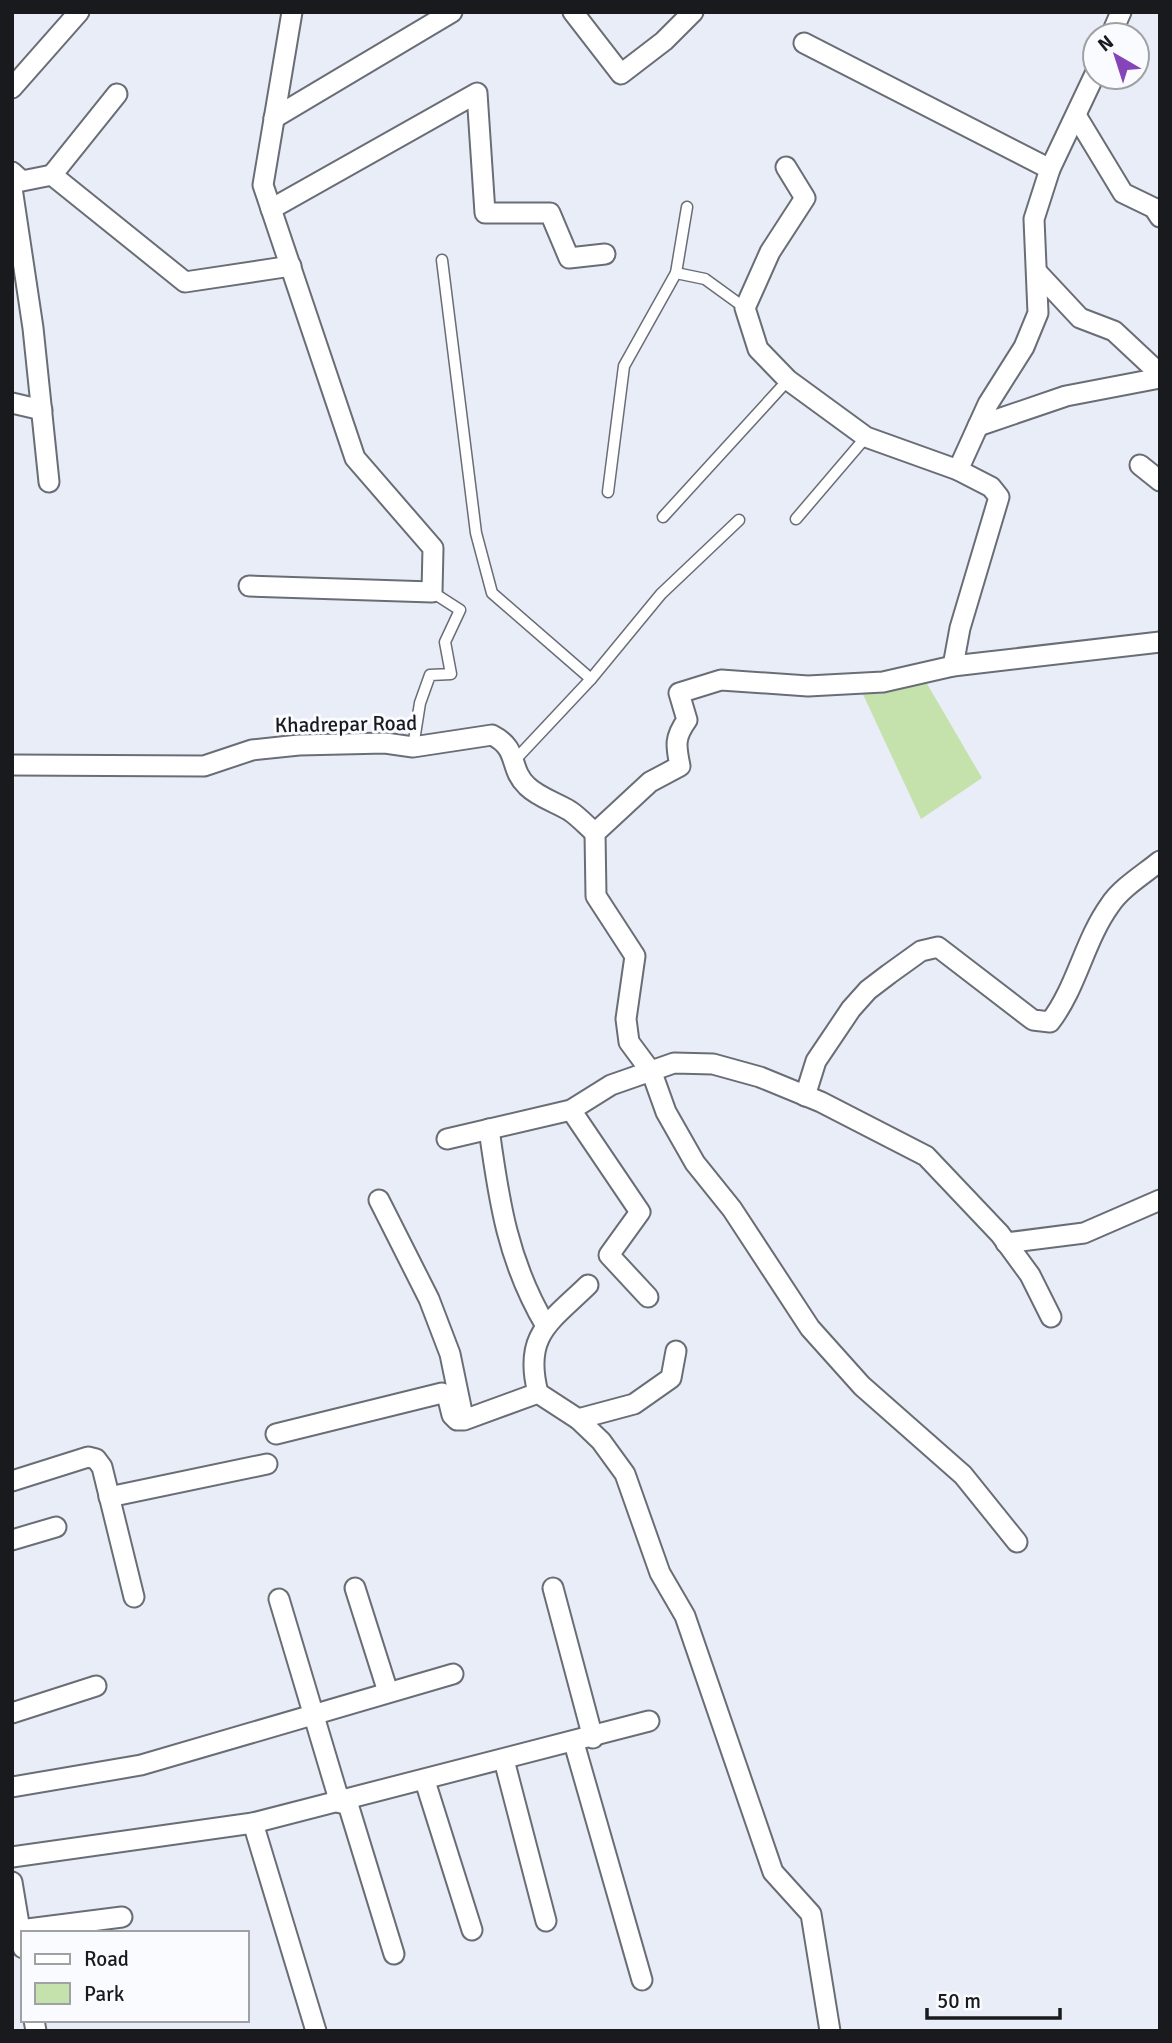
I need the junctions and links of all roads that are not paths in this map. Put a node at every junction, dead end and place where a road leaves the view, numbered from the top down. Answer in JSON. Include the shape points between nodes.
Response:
{"nodes":[{"id":1,"x":79,"y":12,"type":"edge"},
{"id":2,"x":292,"y":12,"type":"edge"},
{"id":3,"x":452,"y":12,"type":"edge"},
{"id":4,"x":573,"y":12,"type":"edge"},
{"id":5,"x":693,"y":12,"type":"edge"},
{"id":6,"x":804,"y":43,"type":"dead end"},
{"id":7,"x":12,"y":88,"type":"edge"},
{"id":8,"x":1088,"y":91,"type":"edge"},
{"id":9,"x":117,"y":94,"type":"dead end"},
{"id":10,"x":1077,"y":117,"type":"junction"},
{"id":11,"x":274,"y":118,"type":"junction"},
{"id":12,"x":786,"y":167,"type":"dead end"},
{"id":13,"x":1050,"y":169,"type":"junction"},
{"id":14,"x":12,"y":172,"type":"edge"},
{"id":15,"x":52,"y":175,"type":"junction"},
{"id":16,"x":12,"y":188,"type":"edge"},
{"id":17,"x":687,"y":207,"type":"dead end"},
{"id":18,"x":271,"y":209,"type":"junction"},
{"id":19,"x":1160,"y":217,"type":"edge"},
{"id":20,"x":605,"y":254,"type":"dead end"},
{"id":21,"x":442,"y":260,"type":"dead end"},
{"id":22,"x":291,"y":266,"type":"junction"},
{"id":23,"x":1037,"y":272,"type":"junction"},
{"id":24,"x":676,"y":273,"type":"junction"},
{"id":25,"x":745,"y":308,"type":"junction"},
{"id":26,"x":1160,"y":376,"type":"edge"},
{"id":27,"x":788,"y":380,"type":"junction"},
{"id":28,"x":12,"y":403,"type":"edge"},
{"id":29,"x":41,"y":410,"type":"junction"},
{"id":30,"x":978,"y":426,"type":"junction"},
{"id":31,"x":866,"y":437,"type":"junction"},
{"id":32,"x":1140,"y":465,"type":"dead end"},
{"id":33,"x":958,"y":470,"type":"junction"},
{"id":34,"x":1160,"y":481,"type":"edge"},
{"id":35,"x":49,"y":482,"type":"dead end"},
{"id":36,"x":608,"y":492,"type":"dead end"},
{"id":37,"x":663,"y":517,"type":"dead end"},
{"id":38,"x":796,"y":519,"type":"dead end"},
{"id":39,"x":738,"y":520,"type":"dead end"},
{"id":40,"x":249,"y":586,"type":"dead end"},
{"id":41,"x":432,"y":592,"type":"junction"},
{"id":42,"x":1160,"y":642,"type":"edge"},
{"id":43,"x":953,"y":666,"type":"junction"},
{"id":44,"x":591,"y":679,"type":"junction"},
{"id":45,"x":413,"y":747,"type":"junction"},
{"id":46,"x":515,"y":760,"type":"junction"},
{"id":47,"x":12,"y":765,"type":"edge"},
{"id":48,"x":595,"y":833,"type":"junction"},
{"id":49,"x":1160,"y":861,"type":"edge"},
{"id":50,"x":652,"y":1073,"type":"junction"},
{"id":51,"x":806,"y":1096,"type":"junction"},
{"id":52,"x":571,"y":1110,"type":"junction"},
{"id":53,"x":489,"y":1129,"type":"junction"},
{"id":54,"x":447,"y":1139,"type":"dead end"},
{"id":55,"x":379,"y":1200,"type":"dead end"},
{"id":56,"x":1160,"y":1200,"type":"edge"},
{"id":57,"x":1006,"y":1243,"type":"junction"},
{"id":58,"x":588,"y":1285,"type":"dead end"},
{"id":59,"x":648,"y":1297,"type":"dead end"},
{"id":60,"x":1051,"y":1317,"type":"dead end"},
{"id":61,"x":546,"y":1326,"type":"junction"},
{"id":62,"x":676,"y":1352,"type":"dead end"},
{"id":63,"x":538,"y":1393,"type":"junction"},
{"id":64,"x":578,"y":1419,"type":"junction"},
{"id":65,"x":464,"y":1420,"type":"junction"},
{"id":66,"x":276,"y":1434,"type":"dead end"},
{"id":67,"x":267,"y":1464,"type":"dead end"},
{"id":68,"x":12,"y":1480,"type":"edge"},
{"id":69,"x":109,"y":1497,"type":"junction"},
{"id":70,"x":56,"y":1527,"type":"dead end"},
{"id":71,"x":12,"y":1540,"type":"edge"},
{"id":72,"x":1017,"y":1542,"type":"dead end"},
{"id":73,"x":355,"y":1588,"type":"dead end"},
{"id":74,"x":553,"y":1588,"type":"dead end"},
{"id":75,"x":134,"y":1597,"type":"dead end"},
{"id":76,"x":279,"y":1599,"type":"dead end"},
{"id":77,"x":453,"y":1674,"type":"dead end"},
{"id":78,"x":96,"y":1686,"type":"dead end"},
{"id":79,"x":388,"y":1692,"type":"junction"},
{"id":80,"x":12,"y":1713,"type":"edge"},
{"id":81,"x":313,"y":1715,"type":"junction"},
{"id":82,"x":649,"y":1721,"type":"dead end"},
{"id":83,"x":583,"y":1740,"type":"junction"},
{"id":84,"x":504,"y":1760,"type":"junction"},
{"id":85,"x":425,"y":1781,"type":"junction"},
{"id":86,"x":12,"y":1787,"type":"edge"},
{"id":87,"x":343,"y":1802,"type":"junction"},
{"id":88,"x":253,"y":1823,"type":"junction"},
{"id":89,"x":12,"y":1857,"type":"edge"},
{"id":90,"x":12,"y":1882,"type":"edge"},
{"id":91,"x":122,"y":1917,"type":"dead end"},
{"id":92,"x":547,"y":1920,"type":"dead end"},
{"id":93,"x":472,"y":1930,"type":"dead end"},
{"id":94,"x":58,"y":1931,"type":"edge"},
{"id":95,"x":21,"y":1939,"type":"edge"},
{"id":96,"x":394,"y":1954,"type":"dead end"},
{"id":97,"x":642,"y":1980,"type":"dead end"},
{"id":98,"x":316,"y":2031,"type":"edge"},
{"id":99,"x":830,"y":2031,"type":"edge"}],
"edges":[{"from":1,"to":7,"type":"street"},
{"from":2,"to":11,"type":"street"},
{"from":3,"to":11,"type":"street"},
{"from":4,"to":5,"type":"street","via":[[621,74]]},
{"from":6,"to":13,"type":"street"},
{"from":8,"to":10,"type":"street"},
{"from":9,"to":15,"type":"street"},
{"from":10,"to":13,"type":"street"},
{"from":10,"to":19,"type":"street","via":[[1124,193],[1154,208]]},
{"from":11,"to":18,"type":"street","via":[[263,185]]},
{"from":12,"to":25,"type":"street","via":[[805,198],[770,251]]},
{"from":13,"to":23,"type":"street","via":[[1034,219]]},
{"from":14,"to":15,"type":"street","via":[[22,181]]},
{"from":15,"to":22,"type":"street","via":[[185,282]]},
{"from":16,"to":29,"type":"street"},
{"from":17,"to":24,"type":"lane"},
{"from":18,"to":20,"type":"street","via":[[477,93],[485,213],[550,213],[569,258]]},
{"from":18,"to":22,"type":"street"},
{"from":21,"to":44,"type":"lane","via":[[476,533],[492,593]]},
{"from":22,"to":41,"type":"street","via":[[355,457],[433,548]]},
{"from":23,"to":26,"type":"street","via":[[1080,318],[1114,331]]},
{"from":23,"to":30,"type":"street","via":[[1038,313],[1024,347]]},
{"from":24,"to":25,"type":"lane","via":[[705,279]]},
{"from":24,"to":36,"type":"lane","via":[[624,366]]},
{"from":25,"to":27,"type":"street","via":[[758,349]]},
{"from":26,"to":30,"type":"street","via":[[1066,397]]},
{"from":27,"to":31,"type":"street"},
{"from":27,"to":37,"type":"lane"},
{"from":28,"to":29,"type":"street"},
{"from":29,"to":35,"type":"street"},
{"from":30,"to":33,"type":"street"},
{"from":31,"to":33,"type":"street"},
{"from":31,"to":38,"type":"lane"},
{"from":32,"to":34,"type":"street"},
{"from":33,"to":43,"type":"street","via":[[991,487],[999,497]]},
{"from":39,"to":44,"type":"lane","via":[[661,594]]},
{"from":40,"to":41,"type":"street"},
{"from":41,"to":45,"type":"lane","via":[[460,610],[446,642],[451,674],[430,675]]},
{"from":42,"to":43,"type":"street"},
{"from":43,"to":48,"type":"street","via":[[883,682],[808,686],[720,680],[681,692],[687,720],[676,736],[680,766],[650,782]]},
{"from":44,"to":46,"type":"lane"},
{"from":45,"to":46,"type":"street","name":"Khadrepar Road","via":[[492,735],[502,740]]},
{"from":45,"to":47,"type":"street","name":"Khadrepar Road","via":[[385,743],[299,745],[252,750],[204,766]]},
{"from":46,"to":48,"type":"street","name":"Khadrepar Road","via":[[528,787]]},
{"from":48,"to":50,"type":"street","via":[[596,896],[635,956],[626,1019],[629,1042]]},
{"from":49,"to":51,"type":"street","via":[[1110,903],[1064,1003],[1050,1023],[1033,1020],[938,947],[921,951],[868,989],[851,1009],[816,1061]]},
{"from":50,"to":51,"type":"street","via":[[674,1063],[713,1064]]},
{"from":50,"to":52,"type":"street","via":[[611,1085]]},
{"from":50,"to":72,"type":"street","via":[[666,1112],[695,1163],[732,1209],[797,1311],[862,1386],[963,1475]]},
{"from":51,"to":57,"type":"street","via":[[926,1156]]},
{"from":52,"to":53,"type":"street"},
{"from":52,"to":59,"type":"street","via":[[640,1212],[609,1255]]},
{"from":53,"to":54,"type":"street"},
{"from":53,"to":61,"type":"street","via":[[508,1244]]},
{"from":55,"to":65,"type":"street","via":[[450,1354]]},
{"from":56,"to":57,"type":"street","via":[[1084,1233]]},
{"from":57,"to":60,"type":"street","via":[[1030,1275]]},
{"from":58,"to":61,"type":"street"},
{"from":61,"to":63,"type":"street","via":[[534,1346]]},
{"from":62,"to":64,"type":"street","via":[[671,1378],[634,1404]]},
{"from":63,"to":64,"type":"street"},
{"from":63,"to":65,"type":"street"},
{"from":64,"to":99,"type":"street","via":[[625,1474],[660,1573],[685,1616],[773,1871],[811,1914]]},
{"from":65,"to":66,"type":"street","via":[[452,1415],[442,1393]]},
{"from":67,"to":69,"type":"street"},
{"from":68,"to":69,"type":"street","via":[[88,1457],[102,1467]]},
{"from":69,"to":75,"type":"street"},
{"from":70,"to":71,"type":"street"},
{"from":73,"to":79,"type":"street"},
{"from":74,"to":83,"type":"street"},
{"from":76,"to":81,"type":"street"},
{"from":77,"to":79,"type":"street"},
{"from":78,"to":80,"type":"street"},
{"from":79,"to":81,"type":"street"},
{"from":81,"to":86,"type":"street","via":[[141,1765]]},
{"from":81,"to":87,"type":"street"},
{"from":82,"to":83,"type":"street"},
{"from":83,"to":84,"type":"street"},
{"from":83,"to":97,"type":"street"},
{"from":84,"to":85,"type":"street"},
{"from":84,"to":92,"type":"street"},
{"from":85,"to":87,"type":"street"},
{"from":85,"to":93,"type":"street"},
{"from":87,"to":88,"type":"street"},
{"from":87,"to":96,"type":"street"},
{"from":88,"to":89,"type":"street"},
{"from":88,"to":98,"type":"street"},
{"from":90,"to":95,"type":"street"},
{"from":91,"to":94,"type":"street"}]}
